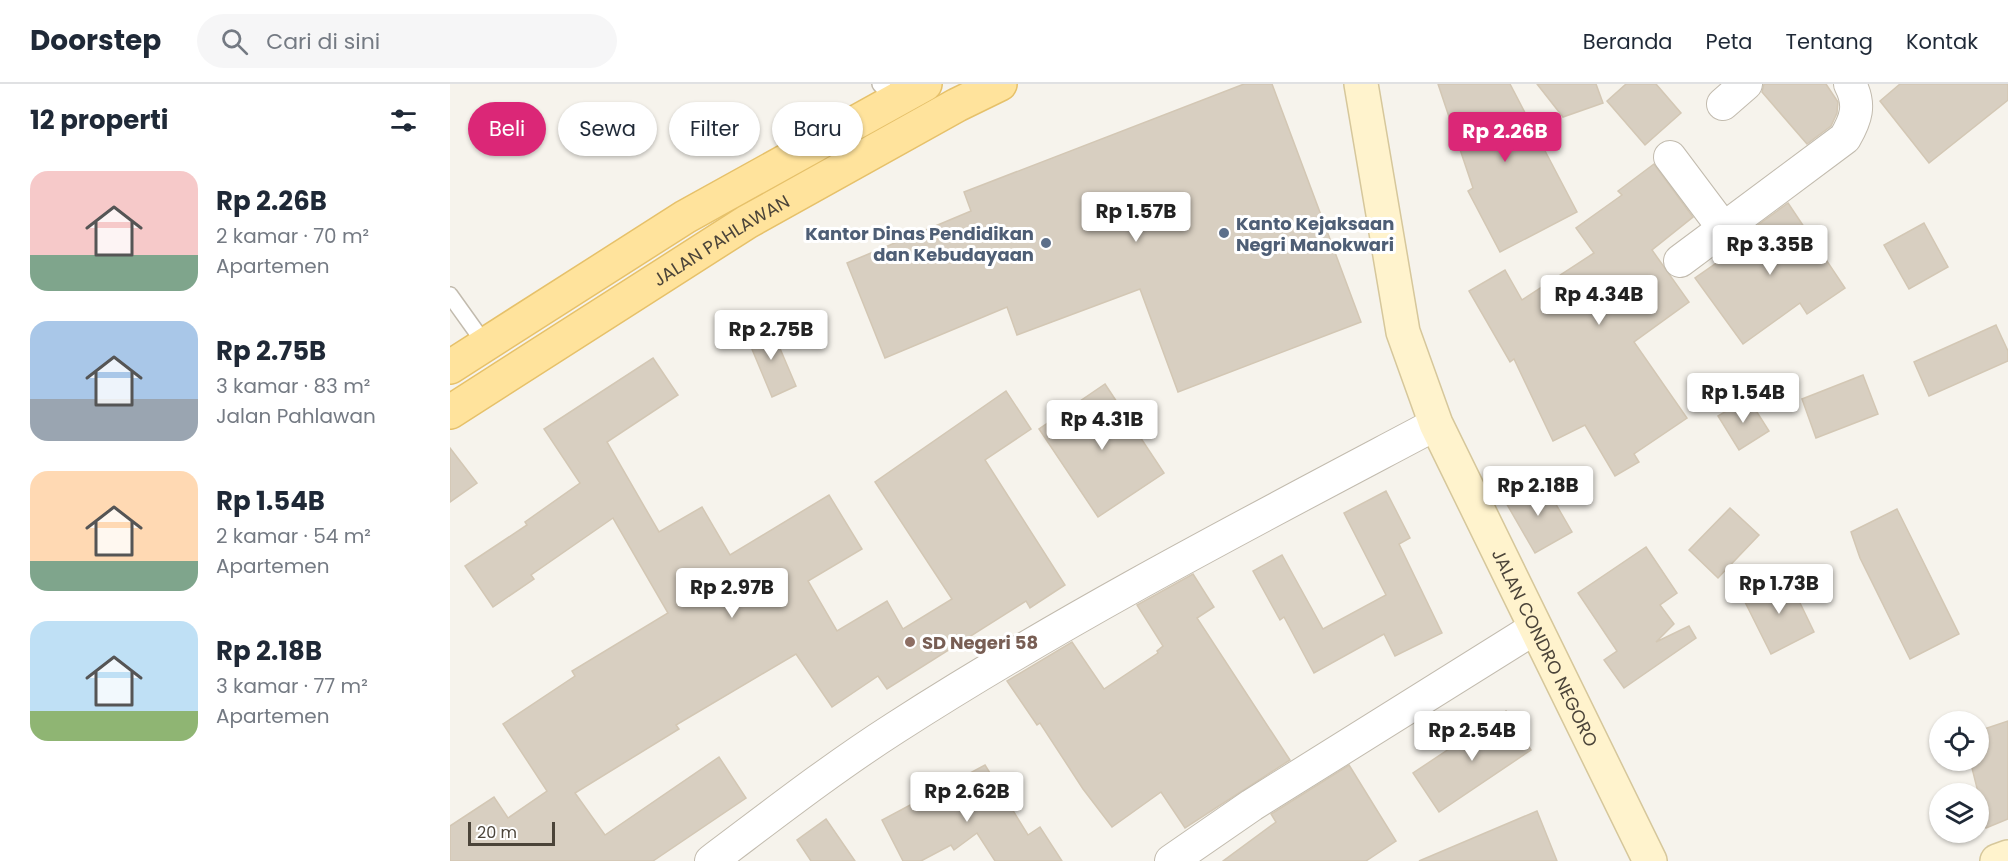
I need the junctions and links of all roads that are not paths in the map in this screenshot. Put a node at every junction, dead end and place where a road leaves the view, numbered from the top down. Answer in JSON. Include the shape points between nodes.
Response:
{"nodes":[{"id":1,"x":925,"y":84,"type":"edge"},
{"id":2,"x":1000,"y":84,"type":"edge"},
{"id":3,"x":1362,"y":84,"type":"edge"},
{"id":4,"x":1746,"y":84,"type":"edge"},
{"id":5,"x":1850,"y":84,"type":"edge"},
{"id":6,"x":888,"y":92,"type":"edge"},
{"id":7,"x":1723,"y":104,"type":"dead end"},
{"id":8,"x":1670,"y":157,"type":"dead end"},
{"id":9,"x":685,"y":217,"type":"junction"},
{"id":10,"x":1724,"y":229,"type":"junction"},
{"id":11,"x":704,"y":249,"type":"junction"},
{"id":12,"x":1680,"y":261,"type":"dead end"},
{"id":13,"x":450,"y":295,"type":"edge"},
{"id":14,"x":461,"y":354,"type":"edge"},
{"id":15,"x":450,"y":412,"type":"edge"},
{"id":16,"x":1436,"y":424,"type":"junction"},
{"id":17,"x":1534,"y":628,"type":"junction"},
{"id":18,"x":2008,"y":856,"type":"edge"},
{"id":19,"x":711,"y":861,"type":"edge"},
{"id":20,"x":1171,"y":861,"type":"edge"},
{"id":21,"x":1650,"y":861,"type":"edge"},
{"id":22,"x":1997,"y":861,"type":"edge"}],
"edges":[{"from":1,"to":6,"type":"main road","name":"JALAN PAHLAWAN"},
{"from":2,"to":11,"type":"main road","name":"JALAN PAHLAWAN","via":[[870,153]]},
{"from":3,"to":16,"type":"main road","name":"JALAN CONDRO NEGORO","via":[[1404,333]]},
{"from":4,"to":7,"type":"street"},
{"from":5,"to":10,"type":"street","via":[[1857,106],[1856,119],[1845,138]]},
{"from":6,"to":9,"type":"main road","name":"JALAN PAHLAWAN"},
{"from":8,"to":10,"type":"street"},
{"from":9,"to":11,"type":"main road"},
{"from":9,"to":14,"type":"main road","name":"JALAN PAHLAWAN"},
{"from":10,"to":12,"type":"street"},
{"from":11,"to":15,"type":"main road","name":"JALAN PAHLAWAN"},
{"from":13,"to":14,"type":"lane"},
{"from":16,"to":17,"type":"main road","name":"JALAN CONDRO NEGORO"},
{"from":16,"to":19,"type":"street","via":[[1136,583],[1040,640],[894,729]]},
{"from":17,"to":20,"type":"street","via":[[1252,805]]},
{"from":17,"to":21,"type":"main road","name":"JALAN CONDRO NEGORO"},
{"from":18,"to":22,"type":"main road"}]}
